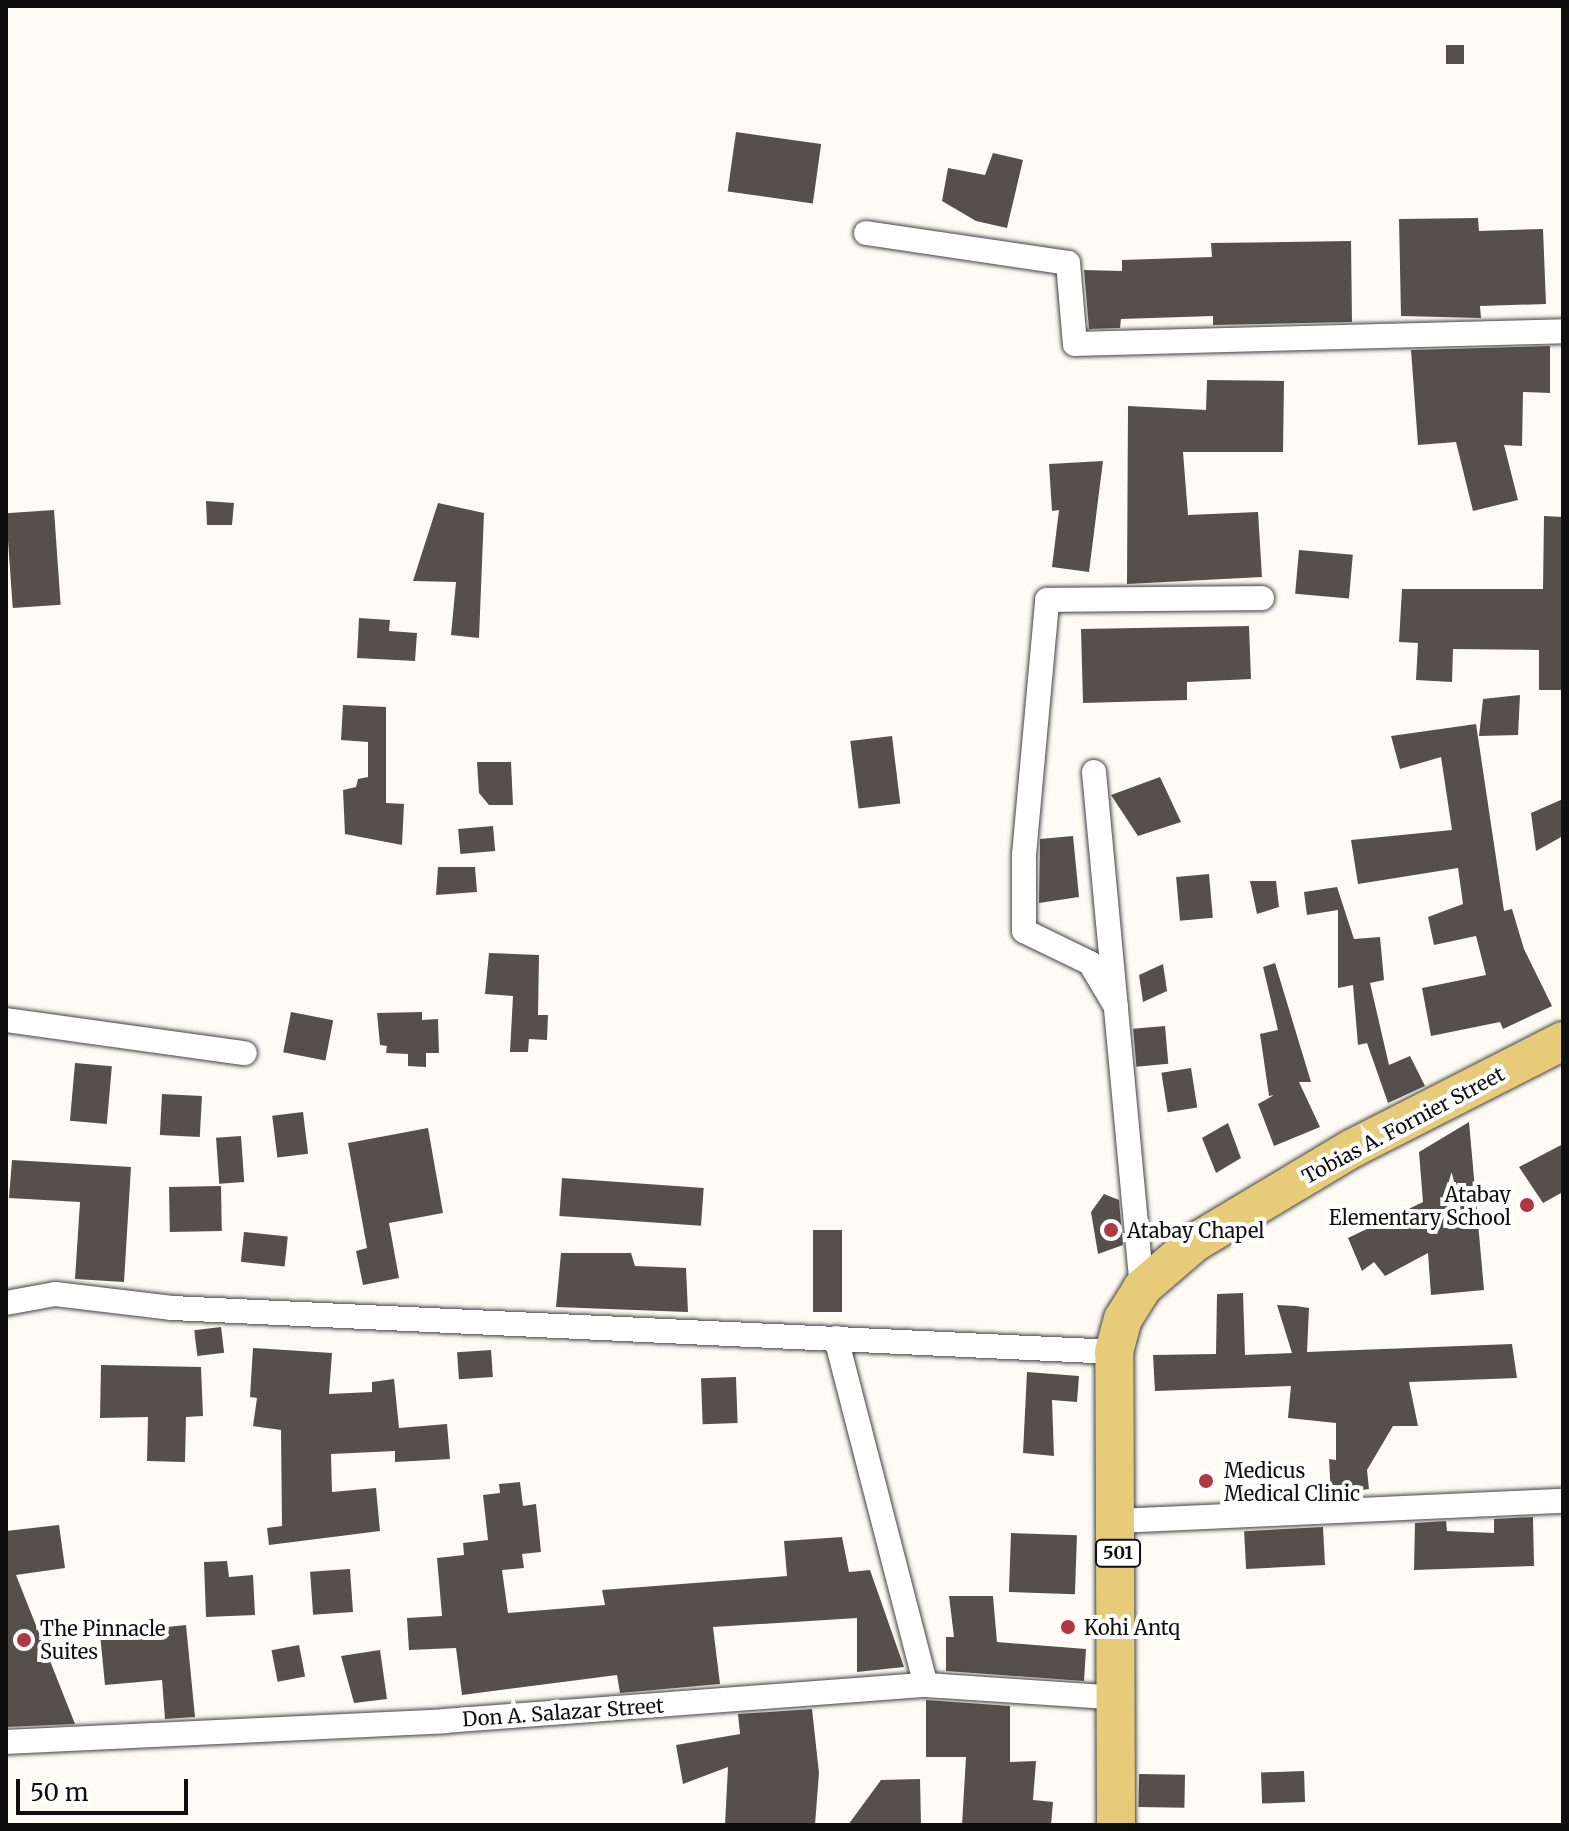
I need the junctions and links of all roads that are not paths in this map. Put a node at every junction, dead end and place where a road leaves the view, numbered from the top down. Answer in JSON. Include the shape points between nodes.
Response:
{"nodes":[{"id":1,"x":866,"y":233,"type":"dead end"},
{"id":2,"x":1563,"y":331,"type":"edge"},
{"id":3,"x":1262,"y":598,"type":"dead end"},
{"id":4,"x":1094,"y":772,"type":"dead end"},
{"id":5,"x":1116,"y":1007,"type":"junction"},
{"id":6,"x":6,"y":1020,"type":"edge"},
{"id":7,"x":1563,"y":1041,"type":"edge"},
{"id":8,"x":245,"y":1053,"type":"dead end"},
{"id":9,"x":1142,"y":1288,"type":"junction"},
{"id":10,"x":6,"y":1303,"type":"edge"},
{"id":11,"x":836,"y":1338,"type":"junction"},
{"id":12,"x":1114,"y":1352,"type":"junction"},
{"id":13,"x":1563,"y":1501,"type":"edge"},
{"id":14,"x":1118,"y":1521,"type":"junction"},
{"id":15,"x":926,"y":1685,"type":"junction"},
{"id":16,"x":1120,"y":1698,"type":"junction"},
{"id":17,"x":6,"y":1742,"type":"edge"},
{"id":18,"x":1116,"y":1825,"type":"edge"}],
"edges":[{"from":1,"to":2,"type":"street","via":[[1068,263],[1075,344]]},
{"from":3,"to":5,"type":"street","via":[[1047,600],[1024,855],[1024,931],[1090,963]]},
{"from":4,"to":5,"type":"street"},
{"from":5,"to":9,"type":"street"},
{"from":6,"to":8,"type":"street"},
{"from":7,"to":9,"type":"main road","name":"Tobias A. Fornier Street","number":"501","via":[[1353,1148],[1194,1243]]},
{"from":9,"to":12,"type":"main road","name":"Tobias A. Fornier Street","number":"501","via":[[1123,1319]]},
{"from":10,"to":11,"type":"street","via":[[55,1294],[172,1308]]},
{"from":11,"to":12,"type":"street"},
{"from":11,"to":15,"type":"street"},
{"from":12,"to":14,"type":"main road","name":"Tobias A. Fornier Street","number":"501"},
{"from":13,"to":14,"type":"street"},
{"from":14,"to":16,"type":"main road","name":"Tobias A. Fornier Street","number":"501"},
{"from":15,"to":16,"type":"street","name":"Don A. Salazar Street"},
{"from":15,"to":17,"type":"street","name":"Don A. Salazar Street","via":[[444,1721]]},
{"from":16,"to":18,"type":"main road","name":"Tobias A. Fornier Street","number":"501"}]}
